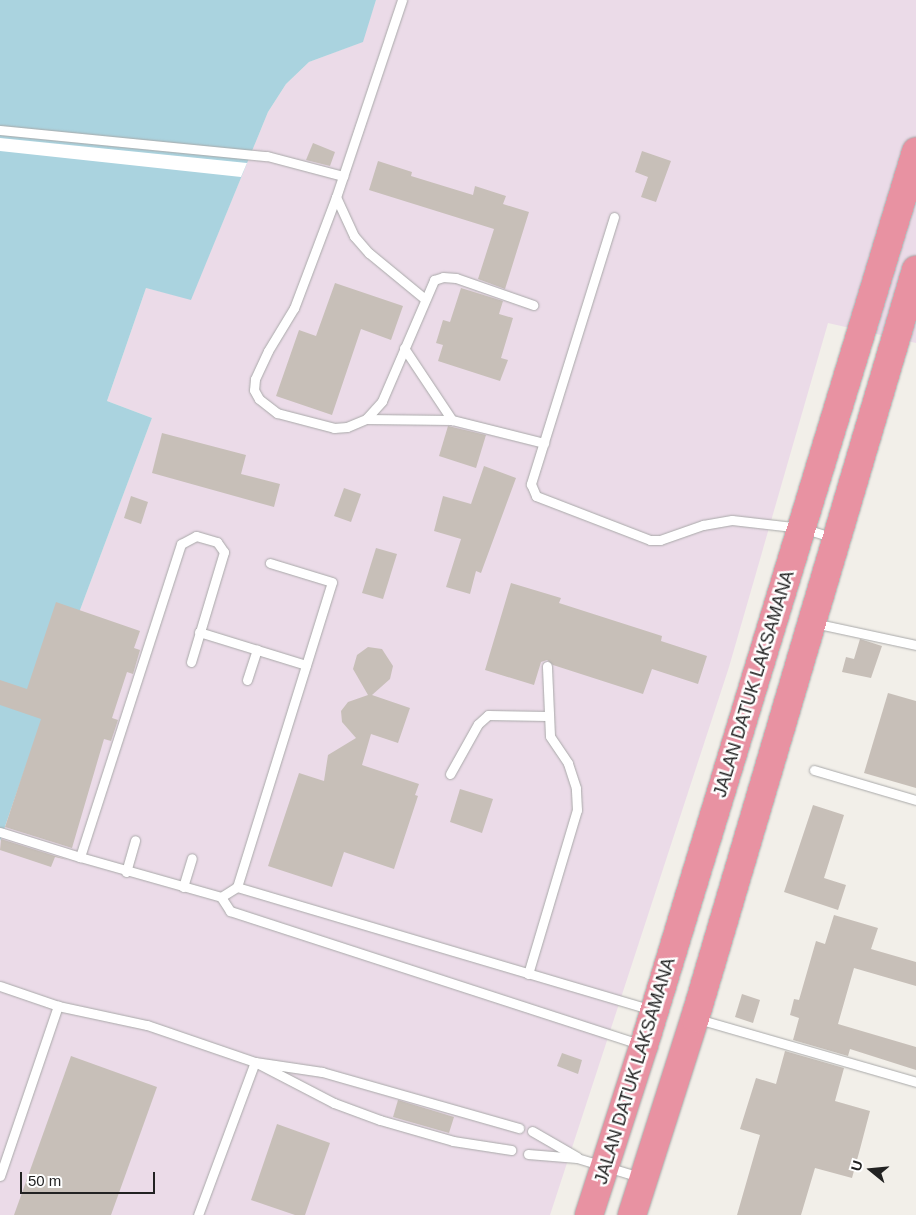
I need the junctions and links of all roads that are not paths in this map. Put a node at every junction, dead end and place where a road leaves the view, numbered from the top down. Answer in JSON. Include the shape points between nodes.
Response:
{"nodes":[{"id":1,"x":402,"y":0,"type":"edge"},
{"id":2,"x":0,"y":130,"type":"edge"},
{"id":3,"x":916,"y":152,"type":"edge"},
{"id":4,"x":343,"y":176,"type":"junction"},
{"id":5,"x":336,"y":197,"type":"junction"},
{"id":6,"x":614,"y":217,"type":"dead end"},
{"id":7,"x":916,"y":270,"type":"edge"},
{"id":8,"x":425,"y":299,"type":"junction"},
{"id":9,"x":533,"y":306,"type":"dead end"},
{"id":10,"x":404,"y":348,"type":"junction"},
{"id":11,"x":366,"y":419,"type":"junction"},
{"id":12,"x":452,"y":420,"type":"junction"},
{"id":13,"x":544,"y":443,"type":"junction"},
{"id":14,"x":802,"y":528,"type":"junction"},
{"id":15,"x":837,"y":539,"type":"junction"},
{"id":16,"x":270,"y":563,"type":"dead end"},
{"id":17,"x":812,"y":623,"type":"junction"},
{"id":18,"x":199,"y":632,"type":"junction"},
{"id":19,"x":916,"y":645,"type":"edge"},
{"id":20,"x":257,"y":650,"type":"junction"},
{"id":21,"x":191,"y":662,"type":"dead end"},
{"id":22,"x":306,"y":665,"type":"junction"},
{"id":23,"x":547,"y":666,"type":"dead end"},
{"id":24,"x":247,"y":680,"type":"dead end"},
{"id":25,"x":547,"y":716,"type":"junction"},
{"id":26,"x":814,"y":770,"type":"dead end"},
{"id":27,"x":450,"y":774,"type":"dead end"},
{"id":28,"x":916,"y":800,"type":"edge"},
{"id":29,"x":0,"y":832,"type":"edge"},
{"id":30,"x":135,"y":840,"type":"dead end"},
{"id":31,"x":80,"y":857,"type":"junction"},
{"id":32,"x":192,"y":858,"type":"dead end"},
{"id":33,"x":126,"y":872,"type":"junction"},
{"id":34,"x":183,"y":887,"type":"junction"},
{"id":35,"x":237,"y":887,"type":"junction"},
{"id":36,"x":221,"y":897,"type":"junction"},
{"id":37,"x":528,"y":974,"type":"junction"},
{"id":38,"x":0,"y":986,"type":"edge"},
{"id":39,"x":58,"y":1006,"type":"junction"},
{"id":40,"x":654,"y":1011,"type":"junction"},
{"id":41,"x":695,"y":1018,"type":"junction"},
{"id":42,"x":644,"y":1045,"type":"junction"},
{"id":43,"x":255,"y":1062,"type":"junction"},
{"id":44,"x":916,"y":1082,"type":"edge"},
{"id":45,"x":519,"y":1128,"type":"dead end"},
{"id":46,"x":532,"y":1131,"type":"dead end"},
{"id":47,"x":511,"y":1150,"type":"dead end"},
{"id":48,"x":528,"y":1154,"type":"dead end"},
{"id":49,"x":577,"y":1158,"type":"junction"},
{"id":50,"x":606,"y":1166,"type":"junction"},
{"id":51,"x":0,"y":1176,"type":"edge"},
{"id":52,"x":643,"y":1178,"type":"junction"},
{"id":53,"x":198,"y":1215,"type":"edge"},
{"id":54,"x":589,"y":1215,"type":"edge"},
{"id":55,"x":632,"y":1215,"type":"edge"}],
"edges":[{"from":1,"to":4,"type":"lane"},
{"from":2,"to":4,"type":"lane","via":[[267,156]]},
{"from":3,"to":14,"type":"highway","name":"JALAN DATUK LAKSAMANA"},
{"from":4,"to":5,"type":"lane"},
{"from":5,"to":8,"type":"lane","via":[[354,236],[368,253]]},
{"from":5,"to":11,"type":"lane","via":[[294,308],[265,358],[255,379],[254,390],[259,399],[278,413],[334,428],[347,427]]},
{"from":6,"to":13,"type":"lane"},
{"from":7,"to":15,"type":"highway"},
{"from":8,"to":9,"type":"lane","via":[[434,280],[443,277],[456,278]]},
{"from":8,"to":10,"type":"lane"},
{"from":10,"to":11,"type":"lane","via":[[382,401]]},
{"from":10,"to":12,"type":"lane"},
{"from":11,"to":12,"type":"lane"},
{"from":12,"to":13,"type":"lane"},
{"from":13,"to":14,"type":"lane","via":[[531,484],[536,496],[650,540],[660,540],[718,521]]},
{"from":14,"to":15,"type":"lane"},
{"from":14,"to":40,"type":"highway","name":"JALAN DATUK LAKSAMANA"},
{"from":15,"to":17,"type":"highway"},
{"from":16,"to":22,"type":"lane","via":[[332,582]]},
{"from":17,"to":19,"type":"lane"},
{"from":17,"to":41,"type":"highway"},
{"from":18,"to":20,"type":"lane"},
{"from":18,"to":21,"type":"lane"},
{"from":18,"to":31,"type":"lane","via":[[224,552],[217,542],[196,536],[181,544]]},
{"from":20,"to":22,"type":"lane"},
{"from":20,"to":24,"type":"lane"},
{"from":22,"to":35,"type":"lane"},
{"from":23,"to":25,"type":"lane"},
{"from":25,"to":27,"type":"lane","via":[[488,715],[478,724]]},
{"from":25,"to":37,"type":"lane","via":[[550,736],[568,763],[576,788],[577,810]]},
{"from":26,"to":28,"type":"lane"},
{"from":29,"to":31,"type":"lane"},
{"from":30,"to":33,"type":"lane"},
{"from":31,"to":33,"type":"lane"},
{"from":32,"to":34,"type":"lane"},
{"from":33,"to":34,"type":"lane"},
{"from":34,"to":36,"type":"lane"},
{"from":35,"to":36,"type":"lane"},
{"from":35,"to":37,"type":"lane"},
{"from":36,"to":42,"type":"lane","via":[[230,911]]},
{"from":37,"to":40,"type":"lane"},
{"from":38,"to":39,"type":"lane"},
{"from":39,"to":43,"type":"lane","via":[[147,1024]]},
{"from":39,"to":51,"type":"lane"},
{"from":40,"to":42,"type":"highway","name":"JALAN DATUK LAKSAMANA"},
{"from":41,"to":44,"type":"lane"},
{"from":41,"to":52,"type":"highway"},
{"from":42,"to":50,"type":"highway","name":"JALAN DATUK LAKSAMANA"},
{"from":43,"to":45,"type":"lane","via":[[322,1072]]},
{"from":43,"to":47,"type":"lane","via":[[334,1103],[380,1120],[453,1141]]},
{"from":43,"to":53,"type":"lane"},
{"from":46,"to":49,"type":"lane"},
{"from":48,"to":49,"type":"lane"},
{"from":49,"to":50,"type":"lane"},
{"from":50,"to":52,"type":"lane"},
{"from":50,"to":54,"type":"highway","name":"JALAN DATUK LAKSAMANA"},
{"from":52,"to":55,"type":"highway"}]}
